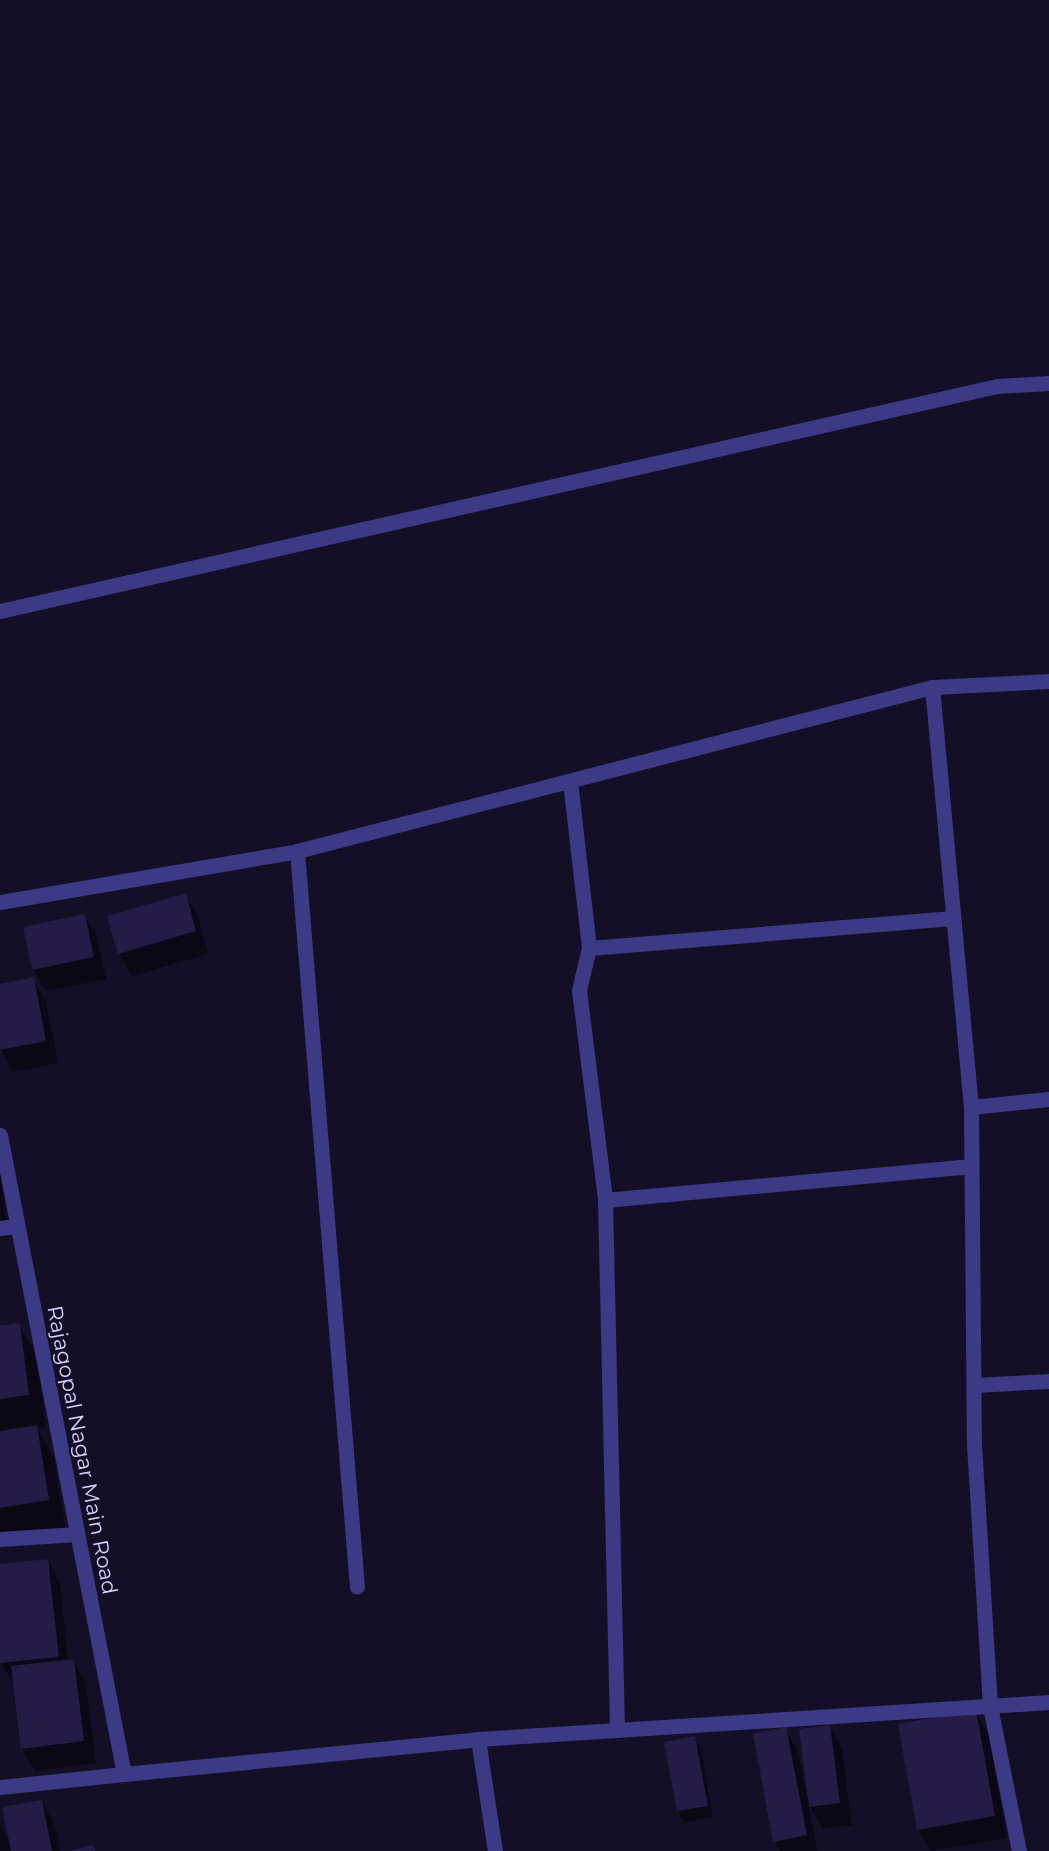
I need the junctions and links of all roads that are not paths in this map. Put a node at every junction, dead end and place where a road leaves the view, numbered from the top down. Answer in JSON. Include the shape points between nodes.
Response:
{"nodes":[{"id":1,"x":1049,"y":383,"type":"edge"},
{"id":2,"x":0,"y":611,"type":"edge"},
{"id":3,"x":1049,"y":681,"type":"edge"},
{"id":4,"x":932,"y":687,"type":"junction"},
{"id":5,"x":570,"y":781,"type":"junction"},
{"id":6,"x":297,"y":851,"type":"junction"},
{"id":7,"x":0,"y":902,"type":"edge"},
{"id":8,"x":953,"y":918,"type":"junction"},
{"id":9,"x":588,"y":948,"type":"junction"},
{"id":10,"x":1049,"y":1099,"type":"edge"},
{"id":11,"x":971,"y":1107,"type":"junction"},
{"id":12,"x":0,"y":1135,"type":"edge"},
{"id":13,"x":971,"y":1166,"type":"junction"},
{"id":14,"x":604,"y":1200,"type":"junction"},
{"id":15,"x":17,"y":1226,"type":"junction"},
{"id":16,"x":0,"y":1228,"type":"edge"},
{"id":17,"x":1049,"y":1381,"type":"edge"},
{"id":18,"x":974,"y":1385,"type":"junction"},
{"id":19,"x":77,"y":1534,"type":"junction"},
{"id":20,"x":0,"y":1539,"type":"edge"},
{"id":21,"x":357,"y":1587,"type":"dead end"},
{"id":22,"x":1049,"y":1701,"type":"edge"},
{"id":23,"x":990,"y":1706,"type":"junction"},
{"id":24,"x":617,"y":1730,"type":"junction"},
{"id":25,"x":478,"y":1739,"type":"junction"},
{"id":26,"x":124,"y":1774,"type":"junction"},
{"id":27,"x":0,"y":1787,"type":"edge"},
{"id":28,"x":495,"y":1851,"type":"edge"},
{"id":29,"x":1019,"y":1851,"type":"edge"}],
"edges":[{"from":1,"to":2,"type":"street","via":[[997,386]]},
{"from":3,"to":4,"type":"street"},
{"from":4,"to":5,"type":"street"},
{"from":4,"to":8,"type":"street"},
{"from":5,"to":6,"type":"street"},
{"from":5,"to":9,"type":"street"},
{"from":6,"to":7,"type":"street"},
{"from":6,"to":21,"type":"street"},
{"from":8,"to":9,"type":"street"},
{"from":8,"to":11,"type":"street"},
{"from":9,"to":14,"type":"street","via":[[579,990]]},
{"from":10,"to":11,"type":"street"},
{"from":11,"to":13,"type":"street"},
{"from":12,"to":15,"type":"street","name":"Rajagopal Nagar Main Road"},
{"from":13,"to":14,"type":"street"},
{"from":13,"to":18,"type":"street"},
{"from":14,"to":24,"type":"street"},
{"from":15,"to":16,"type":"street"},
{"from":15,"to":19,"type":"street","name":"Rajagopal Nagar Main Road"},
{"from":17,"to":18,"type":"street"},
{"from":18,"to":23,"type":"street"},
{"from":19,"to":20,"type":"street"},
{"from":19,"to":26,"type":"street","name":"Rajagopal Nagar Main Road"},
{"from":22,"to":23,"type":"street"},
{"from":23,"to":24,"type":"street"},
{"from":23,"to":29,"type":"street"},
{"from":24,"to":25,"type":"street"},
{"from":25,"to":26,"type":"street"},
{"from":25,"to":28,"type":"street"},
{"from":26,"to":27,"type":"street"}]}
